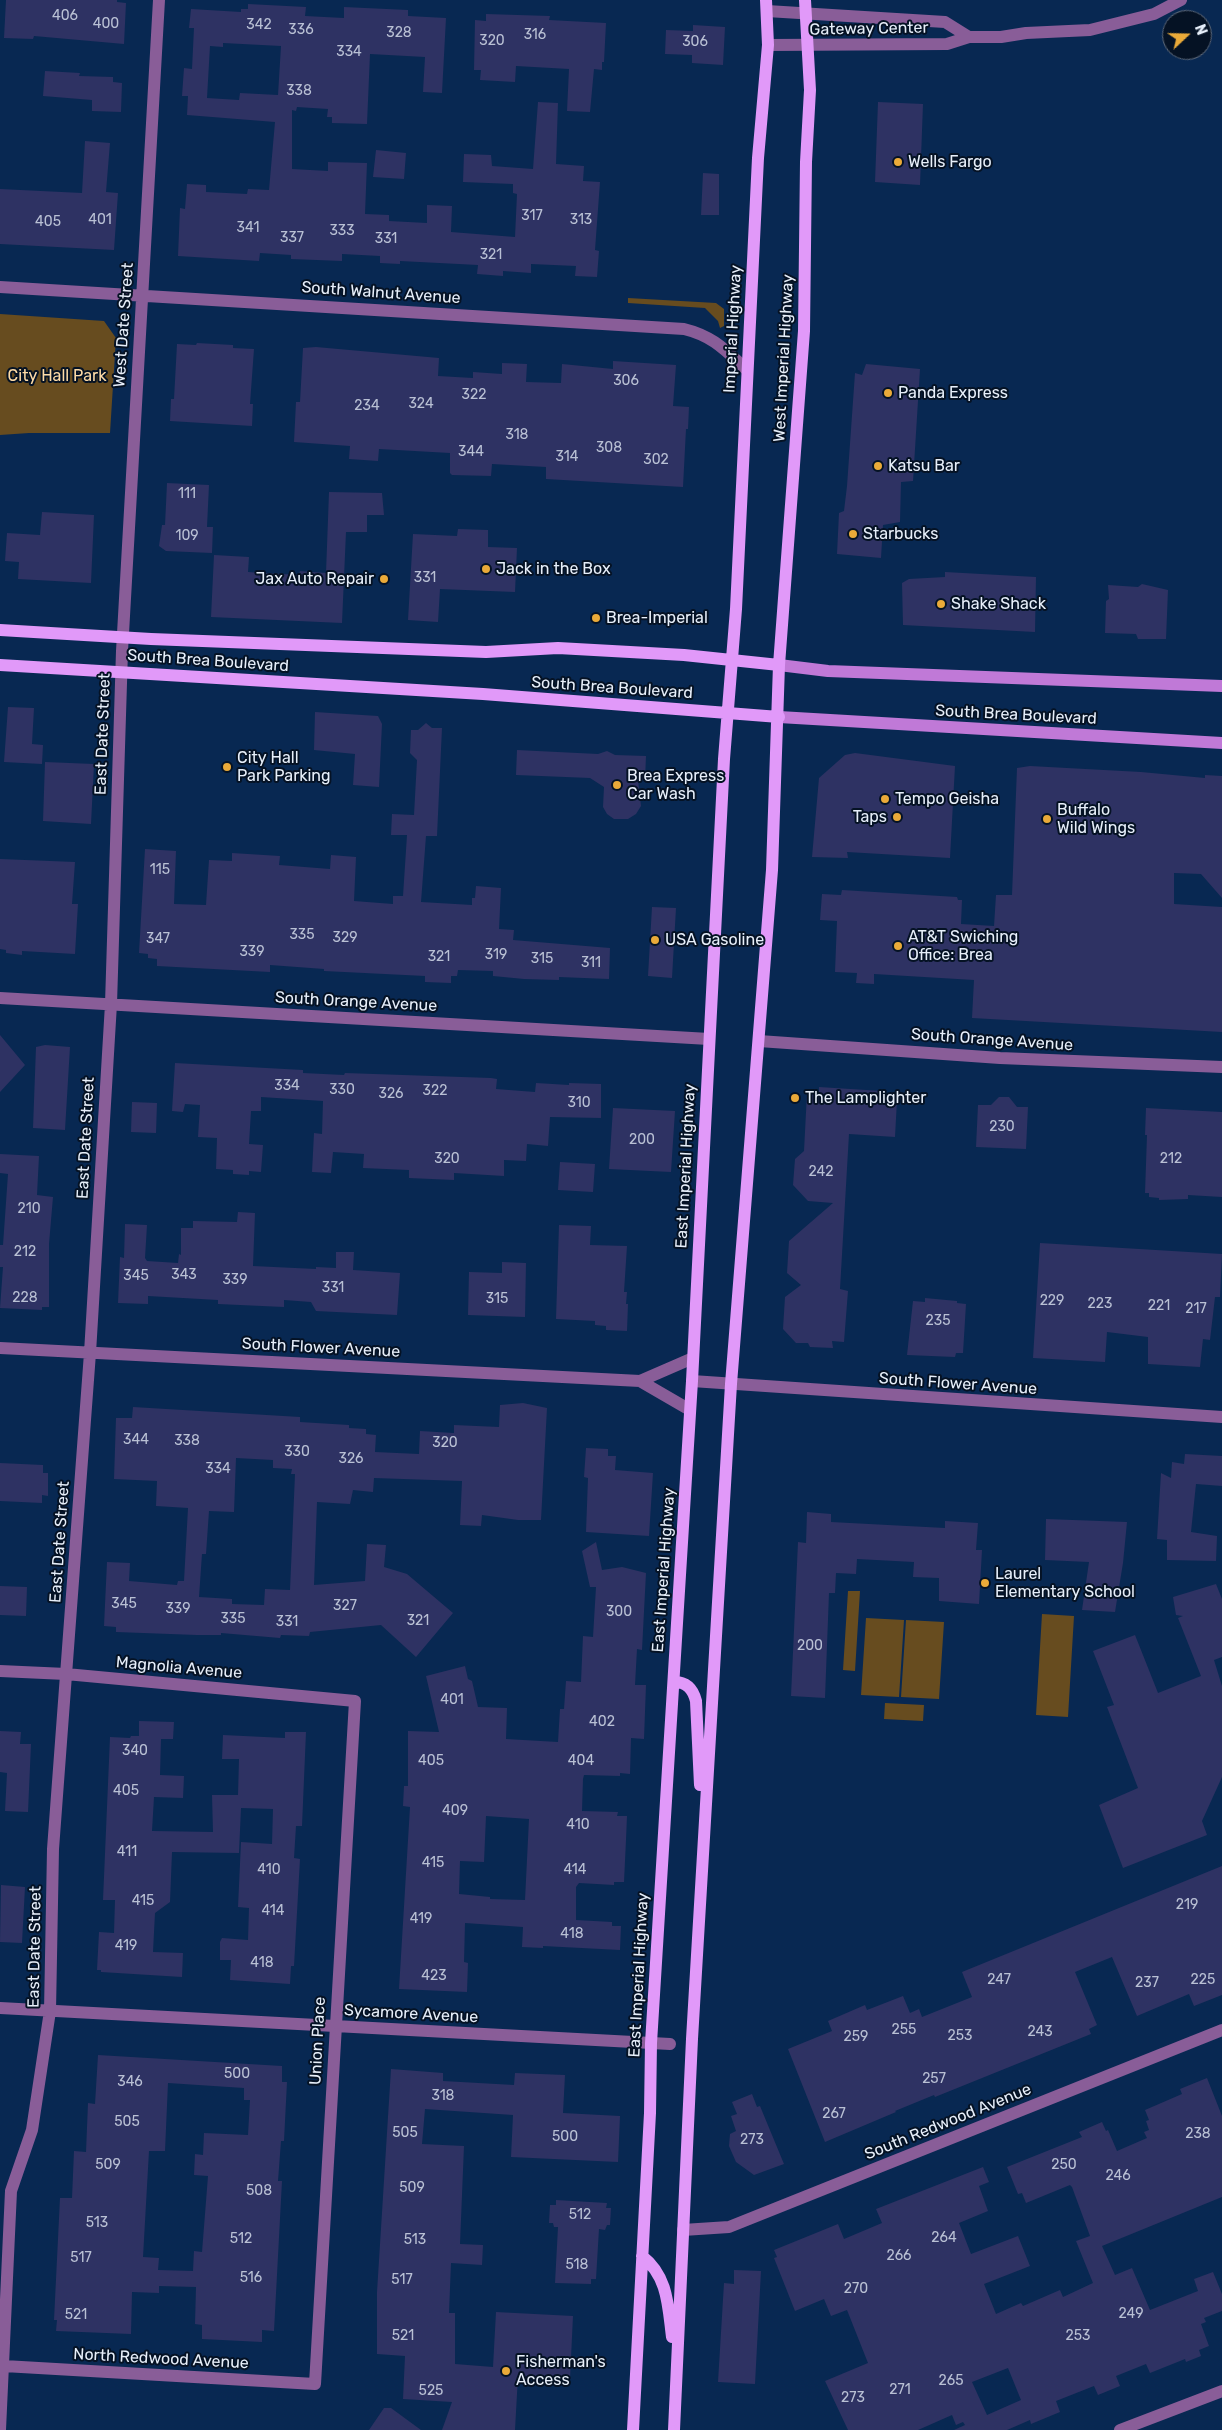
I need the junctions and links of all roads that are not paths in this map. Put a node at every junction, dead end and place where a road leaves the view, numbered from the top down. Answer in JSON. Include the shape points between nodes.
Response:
{"nodes":[{"id":1,"x":159,"y":0,"type":"edge"},
{"id":2,"x":1181,"y":0,"type":"edge"},
{"id":3,"x":766,"y":6,"type":"edge"},
{"id":4,"x":805,"y":6,"type":"edge"},
{"id":5,"x":969,"y":37,"type":"junction"},
{"id":6,"x":768,"y":46,"type":"junction"},
{"id":7,"x":808,"y":46,"type":"junction"},
{"id":8,"x":0,"y":287,"type":"edge"},
{"id":9,"x":142,"y":295,"type":"junction"},
{"id":10,"x":747,"y":370,"type":"junction"},
{"id":11,"x":0,"y":630,"type":"edge"},
{"id":12,"x":123,"y":637,"type":"junction"},
{"id":13,"x":122,"y":651,"type":"joint"},
{"id":14,"x":733,"y":659,"type":"junction"},
{"id":15,"x":0,"y":665,"type":"edge"},
{"id":16,"x":779,"y":665,"type":"junction"},
{"id":17,"x":122,"y":672,"type":"junction"},
{"id":18,"x":1222,"y":686,"type":"edge"},
{"id":19,"x":728,"y":713,"type":"junction"},
{"id":20,"x":779,"y":717,"type":"junction"},
{"id":21,"x":1222,"y":743,"type":"edge"},
{"id":22,"x":0,"y":998,"type":"edge"},
{"id":23,"x":111,"y":1004,"type":"junction"},
{"id":24,"x":709,"y":1038,"type":"junction"},
{"id":25,"x":760,"y":1042,"type":"junction"},
{"id":26,"x":1222,"y":1068,"type":"edge"},
{"id":27,"x":0,"y":1348,"type":"edge"},
{"id":28,"x":90,"y":1353,"type":"junction"},
{"id":29,"x":693,"y":1358,"type":"junction"},
{"id":30,"x":640,"y":1381,"type":"junction"},
{"id":31,"x":692,"y":1381,"type":"junction"},
{"id":32,"x":730,"y":1384,"type":"junction"},
{"id":33,"x":690,"y":1410,"type":"junction"},
{"id":34,"x":1222,"y":1418,"type":"edge"},
{"id":35,"x":0,"y":1671,"type":"edge"},
{"id":36,"x":66,"y":1674,"type":"junction"},
{"id":37,"x":674,"y":1682,"type":"junction"},
{"id":38,"x":355,"y":1701,"type":"joint"},
{"id":39,"x":704,"y":1852,"type":"junction"},
{"id":40,"x":0,"y":2008,"type":"edge"},
{"id":41,"x":50,"y":2011,"type":"junction"},
{"id":42,"x":336,"y":2026,"type":"junction"},
{"id":43,"x":1222,"y":2030,"type":"edge"},
{"id":44,"x":651,"y":2043,"type":"junction"},
{"id":45,"x":670,"y":2044,"type":"dead end"},
{"id":46,"x":683,"y":2230,"type":"junction"},
{"id":47,"x":642,"y":2256,"type":"junction"},
{"id":48,"x":3,"y":2297,"type":"edge"},
{"id":49,"x":677,"y":2364,"type":"junction"},
{"id":50,"x":4,"y":2366,"type":"junction"},
{"id":51,"x":315,"y":2384,"type":"joint"},
{"id":52,"x":1222,"y":2391,"type":"edge"},
{"id":53,"x":0,"y":2430,"type":"edge"},
{"id":54,"x":633,"y":2430,"type":"edge"},
{"id":55,"x":674,"y":2430,"type":"edge"},
{"id":56,"x":1120,"y":2430,"type":"edge"}],
"edges":[{"from":1,"to":9,"type":"street","name":"West Date Street"},
{"from":2,"to":5,"type":"street","name":"Gateway Center","via":[[1154,14],[1090,30]]},
{"from":3,"to":4,"type":"street","name":"Gateway Center"},
{"from":3,"to":6,"type":"main road","name":"Imperial Highway"},
{"from":4,"to":5,"type":"street","name":"Gateway Center","via":[[843,17],[945,22]]},
{"from":4,"to":7,"type":"main road","name":"West Imperial Highway"},
{"from":5,"to":7,"type":"street","name":"Gateway Center","via":[[947,44]]},
{"from":6,"to":7,"type":"street","name":"Gateway Center"},
{"from":6,"to":10,"type":"main road","name":"Imperial Highway","via":[[758,158]]},
{"from":7,"to":16,"type":"main road","name":"West Imperial Highway","via":[[810,90],[804,331]]},
{"from":8,"to":9,"type":"street","name":"South Walnut Avenue"},
{"from":9,"to":10,"type":"street","name":"South Walnut Avenue","via":[[684,328],[717,342]]},
{"from":9,"to":12,"type":"street","name":"West Date Street"},
{"from":10,"to":14,"type":"main road","name":"Imperial Highway"},
{"from":11,"to":12,"type":"main road","name":"South Brea Boulevard"},
{"from":12,"to":13,"type":"street","name":"West Date Street"},
{"from":12,"to":14,"type":"main road","name":"South Brea Boulevard","via":[[486,652],[558,648]]},
{"from":13,"to":17,"type":"street","name":"East Date Street"},
{"from":14,"to":16,"type":"main road","name":"South Brea Boulevard"},
{"from":14,"to":19,"type":"main road"},
{"from":15,"to":17,"type":"main road","name":"South Brea Boulevard"},
{"from":16,"to":18,"type":"main road","name":"South Brea Boulevard","via":[[828,671]]},
{"from":16,"to":20,"type":"main road","name":"West Imperial Highway"},
{"from":17,"to":19,"type":"main road","name":"South Brea Boulevard"},
{"from":17,"to":23,"type":"street","name":"East Date Street"},
{"from":19,"to":20,"type":"main road","name":"South Brea Boulevard"},
{"from":19,"to":24,"type":"main road","name":"East Imperial Highway"},
{"from":20,"to":21,"type":"main road","name":"South Brea Boulevard"},
{"from":20,"to":25,"type":"main road"},
{"from":22,"to":23,"type":"street","name":"South Orange Avenue"},
{"from":23,"to":24,"type":"street","name":"South Orange Avenue"},
{"from":23,"to":28,"type":"street","name":"East Date Street"},
{"from":24,"to":29,"type":"main road","name":"East Imperial Highway"},
{"from":25,"to":26,"type":"street","name":"South Orange Avenue"},
{"from":25,"to":32,"type":"main road"},
{"from":27,"to":28,"type":"street","name":"South Flower Avenue"},
{"from":28,"to":30,"type":"street","name":"South Flower Avenue"},
{"from":28,"to":36,"type":"street","name":"East Date Street"},
{"from":29,"to":30,"type":"street","name":"South Flower Avenue"},
{"from":29,"to":31,"type":"main road","name":"East Imperial Highway"},
{"from":30,"to":33,"type":"street","name":"South Flower Avenue"},
{"from":31,"to":32,"type":"street","name":"South Flower Avenue"},
{"from":31,"to":33,"type":"main road","name":"East Imperial Highway"},
{"from":32,"to":34,"type":"street","name":"South Flower Avenue"},
{"from":32,"to":39,"type":"main road"},
{"from":33,"to":37,"type":"main road","name":"East Imperial Highway"},
{"from":35,"to":36,"type":"street","name":"Magnolia Avenue"},
{"from":36,"to":38,"type":"street","name":"Magnolia Avenue"},
{"from":36,"to":41,"type":"street","name":"East Date Street","via":[[53,1849]]},
{"from":37,"to":39,"type":"main road","via":[[688,1685],[696,1701]]},
{"from":37,"to":44,"type":"main road","name":"East Imperial Highway"},
{"from":38,"to":42,"type":"street","name":"Union Place"},
{"from":39,"to":46,"type":"main road"},
{"from":40,"to":41,"type":"street","name":"Sycamore Avenue"},
{"from":41,"to":42,"type":"street","name":"Sycamore Avenue"},
{"from":41,"to":48,"type":"street","name":"East Date Street","via":[[32,2130],[11,2190]]},
{"from":42,"to":44,"type":"street","name":"Sycamore Avenue"},
{"from":42,"to":51,"type":"street","name":"Union Place"},
{"from":43,"to":46,"type":"street","name":"South Redwood Avenue","via":[[729,2227]]},
{"from":44,"to":45,"type":"street","name":"Sycamore Avenue"},
{"from":44,"to":47,"type":"main road","name":"East Imperial Highway"},
{"from":46,"to":49,"type":"main road"},
{"from":47,"to":49,"type":"main road","via":[[652,2264],[664,2283]]},
{"from":47,"to":54,"type":"main road","name":"East Imperial Highway"},
{"from":48,"to":50,"type":"street","name":"East Date Street"},
{"from":49,"to":55,"type":"main road"},
{"from":50,"to":51,"type":"street","name":"North Redwood Avenue"},
{"from":50,"to":53,"type":"street","name":"East Date Street"},
{"from":52,"to":56,"type":"street"}]}
